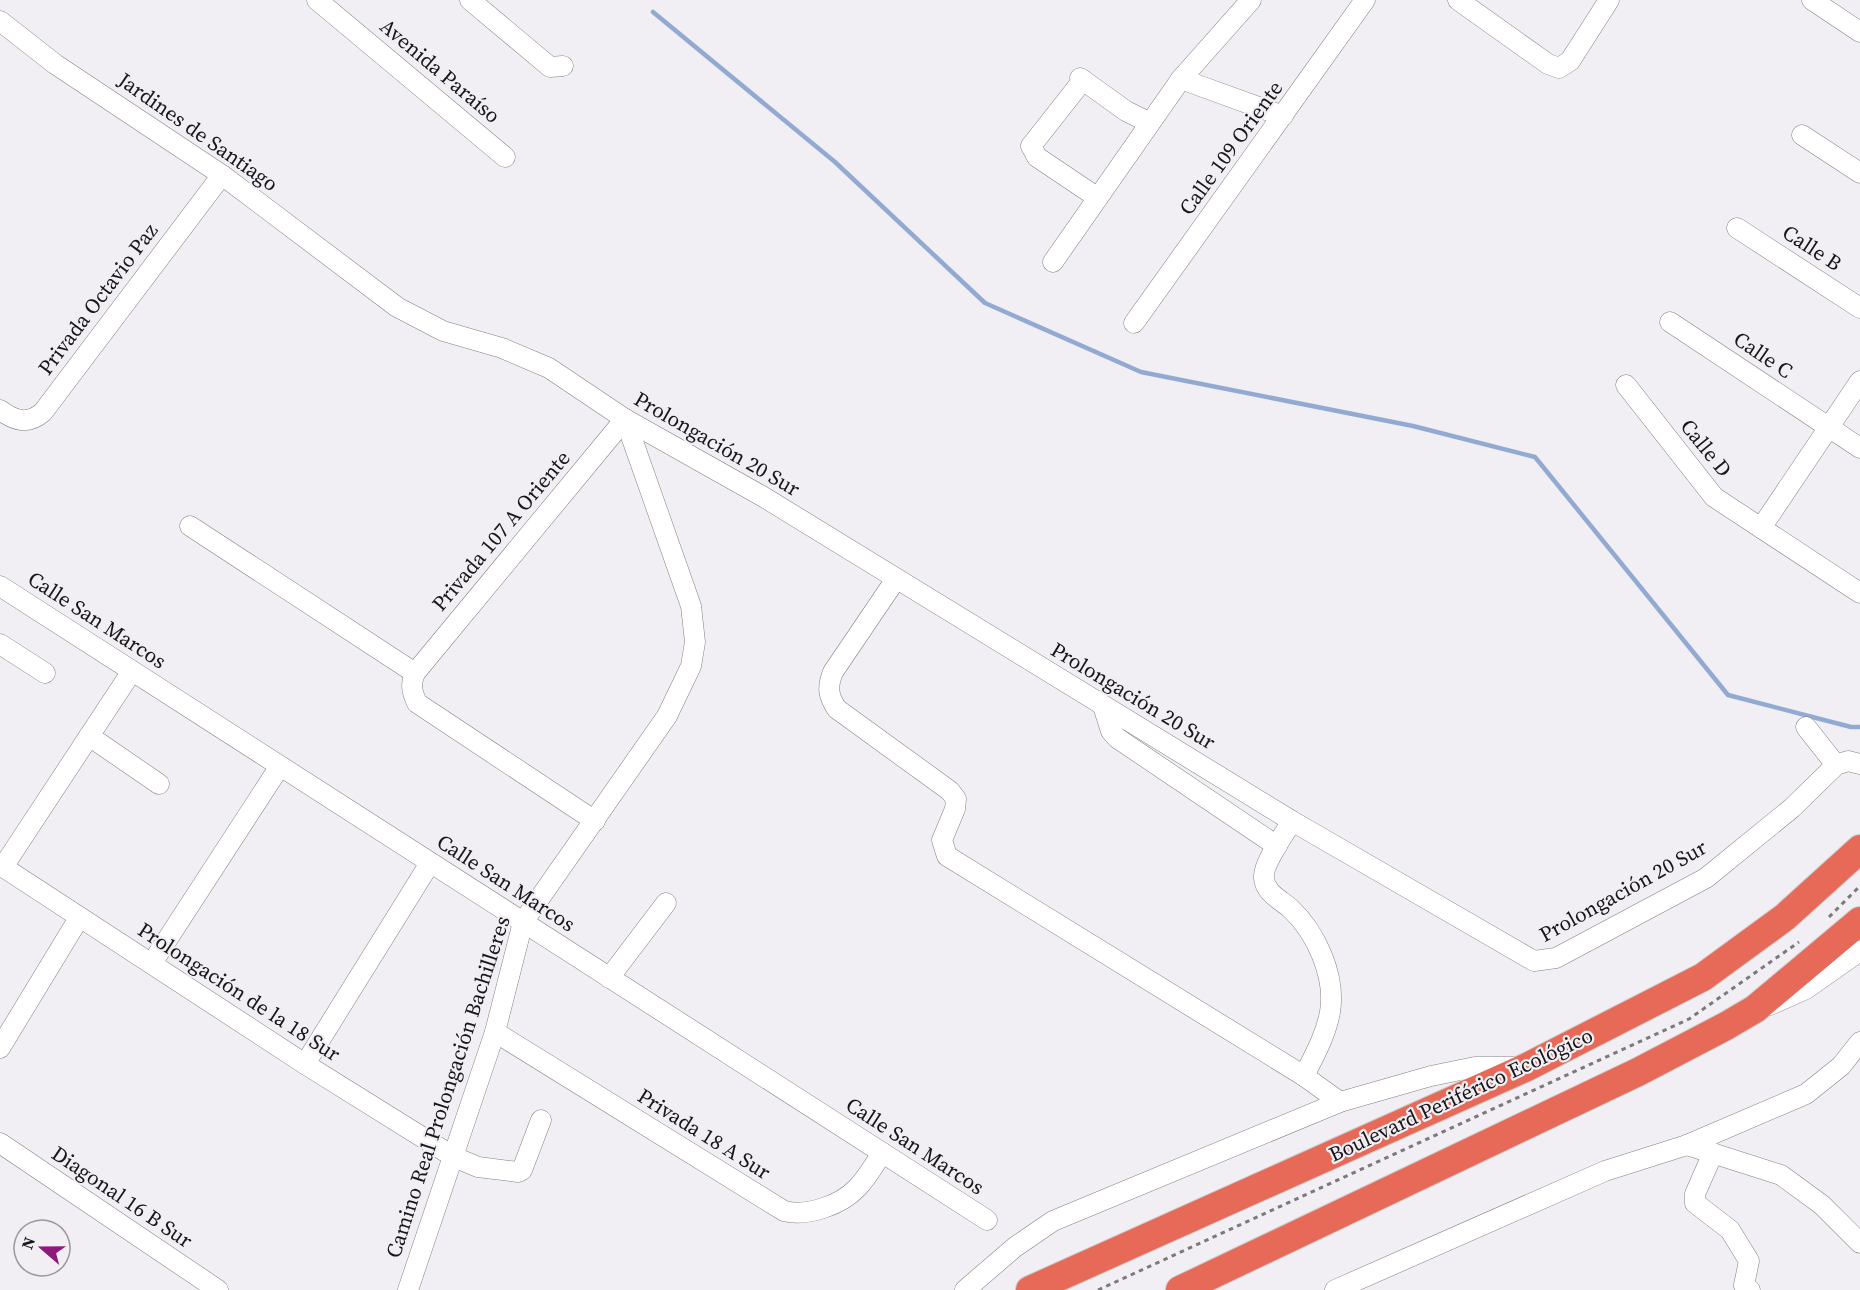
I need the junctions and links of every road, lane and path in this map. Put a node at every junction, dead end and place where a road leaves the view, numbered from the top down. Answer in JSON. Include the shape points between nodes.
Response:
{"nodes":[{"id":1,"x":317,"y":0,"type":"edge"},
{"id":2,"x":470,"y":0,"type":"edge"},
{"id":3,"x":1251,"y":0,"type":"edge"},
{"id":4,"x":1365,"y":0,"type":"edge"},
{"id":5,"x":1458,"y":0,"type":"edge"},
{"id":6,"x":1609,"y":0,"type":"edge"},
{"id":7,"x":1812,"y":0,"type":"edge"},
{"id":8,"x":0,"y":21,"type":"edge"},
{"id":9,"x":1860,"y":32,"type":"edge"},
{"id":10,"x":563,"y":66,"type":"dead end"},
{"id":11,"x":1181,"y":79,"type":"junction"},
{"id":12,"x":1283,"y":116,"type":"junction"},
{"id":13,"x":1150,"y":123,"type":"junction"},
{"id":14,"x":1802,"y":135,"type":"dead end"},
{"id":15,"x":506,"y":157,"type":"dead end"},
{"id":16,"x":1860,"y":173,"type":"edge"},
{"id":17,"x":222,"y":175,"type":"junction"},
{"id":18,"x":1098,"y":198,"type":"junction"},
{"id":19,"x":1737,"y":228,"type":"dead end"},
{"id":20,"x":1053,"y":262,"type":"dead end"},
{"id":21,"x":367,"y":286,"type":"joint"},
{"id":22,"x":1860,"y":308,"type":"edge"},
{"id":23,"x":1670,"y":322,"type":"dead end"},
{"id":24,"x":1134,"y":323,"type":"dead end"},
{"id":25,"x":1860,"y":381,"type":"edge"},
{"id":26,"x":1626,"y":385,"type":"dead end"},
{"id":27,"x":0,"y":410,"type":"edge"},
{"id":28,"x":625,"y":419,"type":"junction"},
{"id":29,"x":1829,"y":427,"type":"junction"},
{"id":30,"x":1860,"y":448,"type":"edge"},
{"id":31,"x":190,"y":526,"type":"dead end"},
{"id":32,"x":1761,"y":528,"type":"junction"},
{"id":33,"x":896,"y":579,"type":"junction"},
{"id":34,"x":0,"y":586,"type":"edge"},
{"id":35,"x":1860,"y":593,"type":"edge"},
{"id":36,"x":0,"y":644,"type":"edge"},
{"id":37,"x":132,"y":671,"type":"junction"},
{"id":38,"x":45,"y":673,"type":"dead end"},
{"id":39,"x":415,"y":673,"type":"junction"},
{"id":40,"x":1103,"y":706,"type":"junction"},
{"id":41,"x":1806,"y":727,"type":"dead end"},
{"id":42,"x":89,"y":736,"type":"junction"},
{"id":43,"x":1860,"y":764,"type":"edge"},
{"id":44,"x":1836,"y":765,"type":"junction"},
{"id":45,"x":280,"y":766,"type":"junction"},
{"id":46,"x":159,"y":784,"type":"dead end"},
{"id":47,"x":596,"y":821,"type":"junction"},
{"id":48,"x":1292,"y":821,"type":"junction"},
{"id":49,"x":1277,"y":846,"type":"junction"},
{"id":50,"x":1860,"y":849,"type":"edge"},
{"id":51,"x":430,"y":863,"type":"junction"},
{"id":52,"x":2,"y":866,"type":"edge"},
{"id":53,"x":666,"y":903,"type":"dead end"},
{"id":54,"x":79,"y":918,"type":"junction"},
{"id":55,"x":1860,"y":921,"type":"edge"},
{"id":56,"x":523,"y":922,"type":"junction"},
{"id":57,"x":1860,"y":951,"type":"edge"},
{"id":58,"x":152,"y":963,"type":"junction"},
{"id":59,"x":609,"y":978,"type":"junction"},
{"id":60,"x":1755,"y":1009,"type":"junction"},
{"id":61,"x":495,"y":1032,"type":"junction"},
{"id":62,"x":1860,"y":1042,"type":"edge"},
{"id":63,"x":0,"y":1048,"type":"edge"},
{"id":64,"x":305,"y":1064,"type":"junction"},
{"id":65,"x":1527,"y":1067,"type":"junction"},
{"id":66,"x":1304,"y":1076,"type":"junction"},
{"id":67,"x":1340,"y":1102,"type":"junction"},
{"id":68,"x":541,"y":1120,"type":"dead end"},
{"id":69,"x":0,"y":1143,"type":"edge"},
{"id":70,"x":1687,"y":1145,"type":"junction"},
{"id":71,"x":1713,"y":1153,"type":"junction"},
{"id":72,"x":882,"y":1154,"type":"junction"},
{"id":73,"x":454,"y":1157,"type":"junction"},
{"id":74,"x":987,"y":1220,"type":"dead end"},
{"id":75,"x":1852,"y":1230,"type":"edge"},
{"id":76,"x":1860,"y":1243,"type":"edge"},
{"id":77,"x":218,"y":1290,"type":"edge"},
{"id":78,"x":408,"y":1290,"type":"edge"},
{"id":79,"x":965,"y":1290,"type":"edge"},
{"id":80,"x":1030,"y":1290,"type":"edge"},
{"id":81,"x":1180,"y":1290,"type":"edge"},
{"id":82,"x":1335,"y":1290,"type":"edge"},
{"id":83,"x":1750,"y":1290,"type":"edge"}],
"edges":[{"from":1,"to":15,"type":"street","name":"Avenida Paraíso"},
{"from":2,"to":10,"type":"street","via":[[550,67]]},
{"from":3,"to":11,"type":"street"},
{"from":4,"to":12,"type":"street","name":"Calle 109 Oriente"},
{"from":5,"to":6,"type":"street","via":[[1559,68],[1570,62]]},
{"from":7,"to":9,"type":"street"},
{"from":8,"to":17,"type":"street","name":"Jardines de Santiago","via":[[55,64]]},
{"from":11,"to":12,"type":"street"},
{"from":11,"to":13,"type":"street"},
{"from":12,"to":24,"type":"street","name":"Calle 109 Oriente"},
{"from":13,"to":18,"type":"street"},
{"from":13,"to":18,"type":"street","via":[[1081,79],[1031,146],[1037,157]]},
{"from":14,"to":16,"type":"street"},
{"from":17,"to":21,"type":"street","name":"Jardines de Santiago"},
{"from":17,"to":27,"type":"street","name":"Privada Octavio Paz","via":[[43,412],[35,419],[22,421]]},
{"from":18,"to":20,"type":"street"},
{"from":19,"to":22,"type":"street","name":"Calle B"},
{"from":21,"to":28,"type":"street","name":"Prolongación 20 Sur","via":[[397,307],[443,330],[549,368]]},
{"from":23,"to":29,"type":"street","name":"Calle C"},
{"from":25,"to":29,"type":"street"},
{"from":26,"to":32,"type":"street","name":"Calle D","via":[[1714,497]]},
{"from":28,"to":33,"type":"street","name":"Prolongación 20 Sur","via":[[762,496]]},
{"from":28,"to":39,"type":"street","name":"Privada 107 A Oriente"},
{"from":28,"to":47,"type":"street","name":"Camino Real Prolongación Bachilleres","via":[[691,606],[695,642],[684,685],[667,716]]},
{"from":29,"to":30,"type":"street","name":"Calle C"},
{"from":29,"to":32,"type":"street"},
{"from":31,"to":39,"type":"street"},
{"from":32,"to":35,"type":"street","name":"Calle D"},
{"from":33,"to":40,"type":"street","name":"Prolongación 20 Sur"},
{"from":33,"to":66,"type":"street","via":[[833,672],[829,693],[837,709],[956,799],[942,840],[947,856]]},
{"from":34,"to":37,"type":"street","name":"Calle San Marcos"},
{"from":36,"to":38,"type":"street"},
{"from":37,"to":42,"type":"street"},
{"from":37,"to":45,"type":"street","name":"Calle San Marcos"},
{"from":39,"to":47,"type":"street","via":[[411,690],[417,703]]},
{"from":40,"to":48,"type":"street","name":"Prolongación 20 Sur"},
{"from":40,"to":49,"type":"street","via":[[1117,738]]},
{"from":41,"to":44,"type":"street"},
{"from":42,"to":46,"type":"street"},
{"from":42,"to":52,"type":"street"},
{"from":43,"to":44,"type":"street","via":[[1848,761]]},
{"from":44,"to":48,"type":"street","name":"Prolongación 20 Sur","via":[[1792,808],[1706,878],[1545,961],[1534,961]]},
{"from":45,"to":51,"type":"street","name":"Calle San Marcos"},
{"from":45,"to":58,"type":"street"},
{"from":47,"to":56,"type":"street","name":"Camino Real Prolongación Bachilleres"},
{"from":48,"to":49,"type":"street"},
{"from":49,"to":66,"type":"street","via":[[1264,880],[1268,889],[1304,921],[1313,936],[1332,996],[1319,1046]]},
{"from":50,"to":65,"type":"highway","name":"Boulevard Periférico Ecológico","via":[[1785,917],[1703,977]]},
{"from":51,"to":56,"type":"street","name":"Calle San Marcos"},
{"from":51,"to":64,"type":"street"},
{"from":52,"to":54,"type":"street","name":"Prolongación de la 18 Sur"},
{"from":53,"to":59,"type":"street"},
{"from":54,"to":58,"type":"street","name":"Prolongación de la 18 Sur"},
{"from":54,"to":63,"type":"street"},
{"from":55,"to":60,"type":"highway"},
{"from":56,"to":59,"type":"street","name":"Calle San Marcos"},
{"from":56,"to":61,"type":"street","name":"Camino Real Prolongación Bachilleres"},
{"from":57,"to":60,"type":"street","via":[[1806,989]]},
{"from":58,"to":64,"type":"street","name":"Prolongación de la 18 Sur"},
{"from":59,"to":72,"type":"street","name":"Calle San Marcos"},
{"from":60,"to":81,"type":"highway","via":[[1638,1072]]},
{"from":61,"to":72,"type":"street","name":"Privada 18 A Sur","via":[[793,1214],[814,1211],[851,1194]]},
{"from":61,"to":73,"type":"street","name":"Camino Real Prolongación Bachilleres"},
{"from":62,"to":70,"type":"street","via":[[1841,1066],[1806,1094]]},
{"from":64,"to":73,"type":"street","name":"Prolongación de la 18 Sur"},
{"from":65,"to":67,"type":"street","via":[[1475,1067]]},
{"from":65,"to":80,"type":"highway","name":"Boulevard Periférico Ecológico"},
{"from":66,"to":67,"type":"street"},
{"from":67,"to":79,"type":"street","via":[[1053,1221]]},
{"from":68,"to":73,"type":"street","name":"Prolongación de la 18 Sur","via":[[526,1164],[518,1172],[478,1167]]},
{"from":69,"to":77,"type":"street","name":"Diagonal 16 B Sur"},
{"from":70,"to":71,"type":"street"},
{"from":70,"to":82,"type":"street","via":[[1605,1171]]},
{"from":71,"to":75,"type":"street","via":[[1781,1174]]},
{"from":71,"to":83,"type":"street","via":[[1695,1194],[1695,1203],[1730,1230],[1749,1261],[1744,1285]]},
{"from":72,"to":74,"type":"street","name":"Calle San Marcos"},
{"from":73,"to":78,"type":"street","name":"Camino Real Prolongación Bachilleres"},
{"from":75,"to":76,"type":"street"}]}
